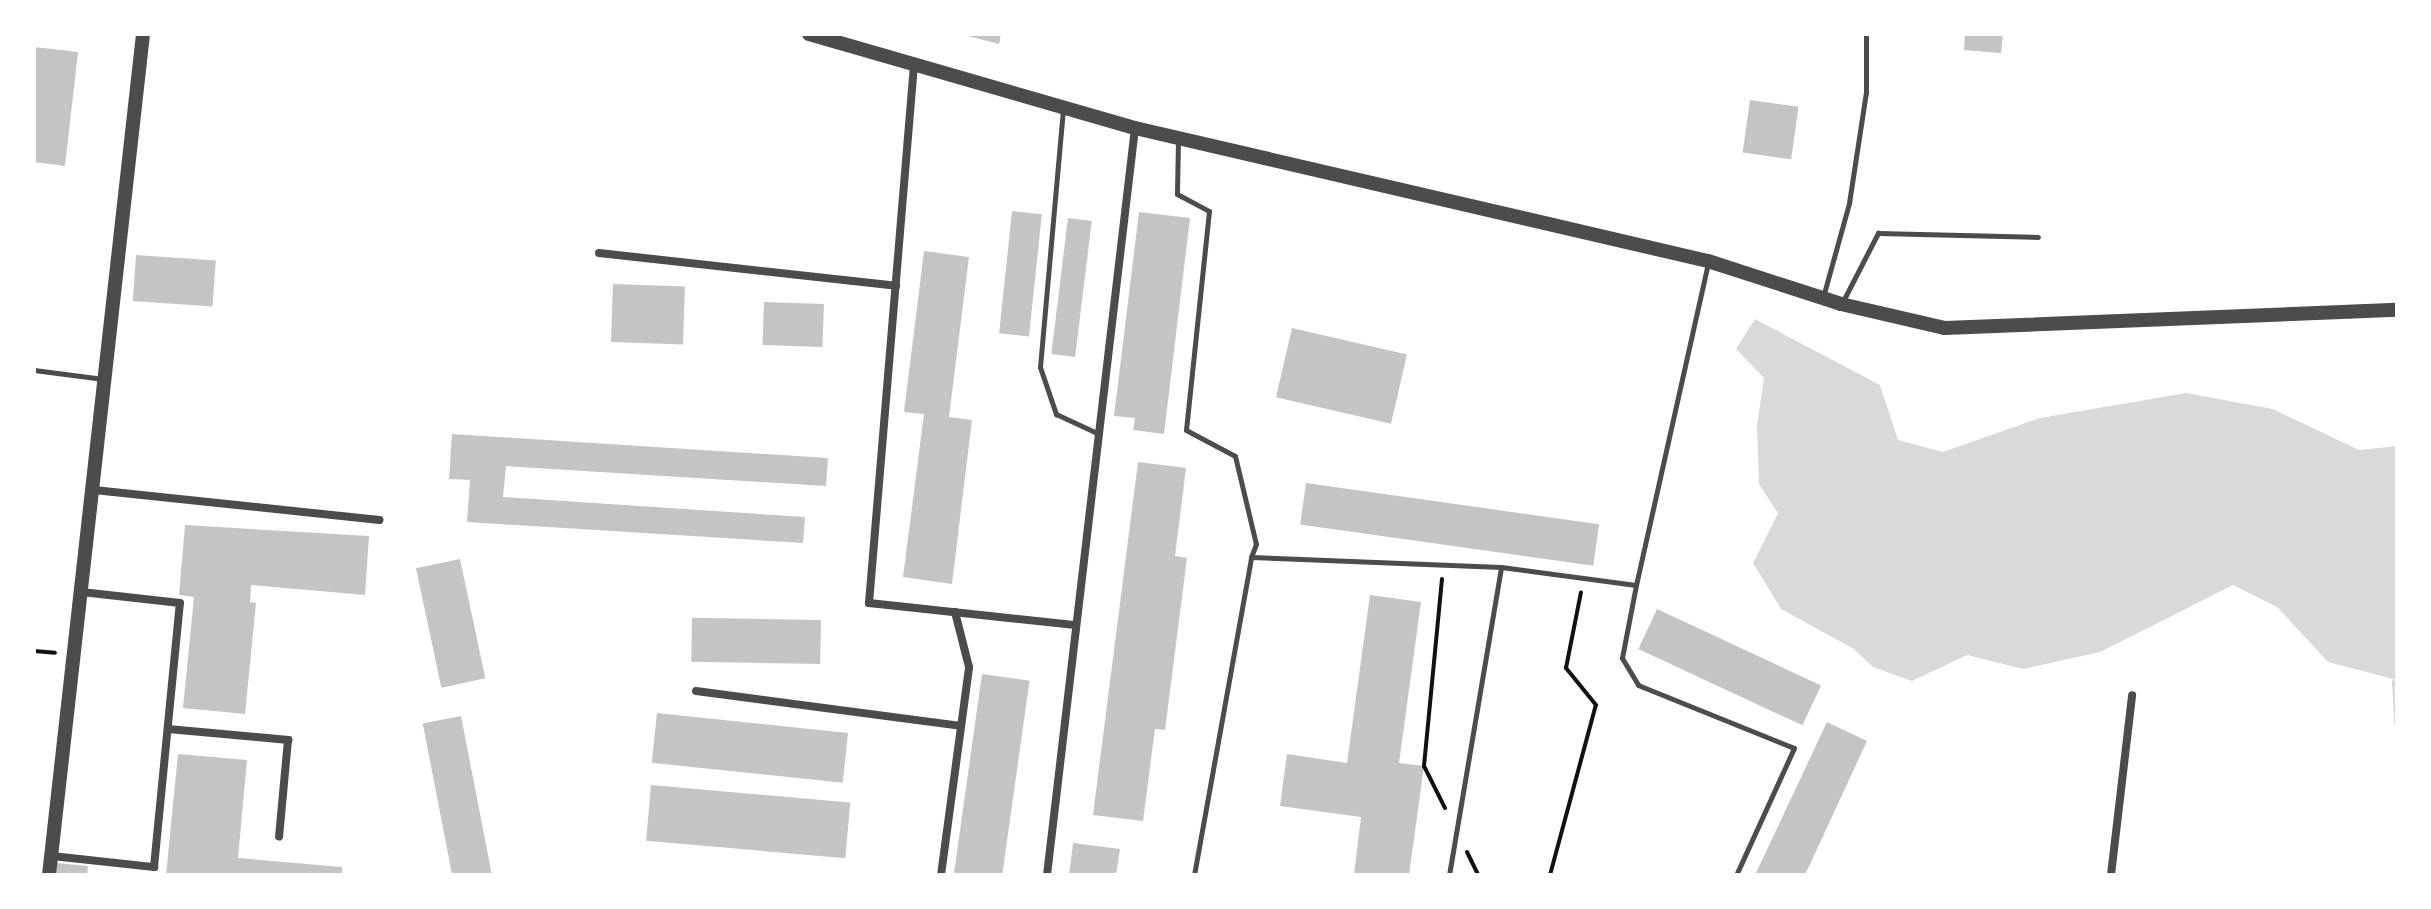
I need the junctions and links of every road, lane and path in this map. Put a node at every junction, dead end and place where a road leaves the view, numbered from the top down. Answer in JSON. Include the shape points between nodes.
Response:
{"nodes":[{"id":1,"x":143,"y":34,"type":"edge"},
{"id":2,"x":809,"y":34,"type":"edge"},
{"id":3,"x":1866,"y":34,"type":"edge"},
{"id":4,"x":914,"y":65,"type":"junction"},
{"id":5,"x":1063,"y":108,"type":"junction"},
{"id":6,"x":1135,"y":128,"type":"junction"},
{"id":7,"x":1179,"y":139,"type":"junction"},
{"id":8,"x":2038,"y":237,"type":"dead end"},
{"id":9,"x":599,"y":253,"type":"dead end"},
{"id":10,"x":1708,"y":261,"type":"junction"},
{"id":11,"x":896,"y":286,"type":"junction"},
{"id":12,"x":1823,"y":298,"type":"junction"},
{"id":13,"x":1841,"y":304,"type":"junction"},
{"id":14,"x":2397,"y":310,"type":"edge"},
{"id":15,"x":34,"y":370,"type":"edge"},
{"id":16,"x":108,"y":380,"type":"junction"},
{"id":17,"x":1099,"y":434,"type":"junction"},
{"id":18,"x":94,"y":490,"type":"junction"},
{"id":19,"x":379,"y":520,"type":"dead end"},
{"id":20,"x":1251,"y":557,"type":"junction"},
{"id":21,"x":1444,"y":565,"type":"junction"},
{"id":22,"x":1501,"y":567,"type":"junction"},
{"id":23,"x":1583,"y":578,"type":"junction"},
{"id":24,"x":1636,"y":585,"type":"junction"},
{"id":25,"x":82,"y":592,"type":"junction"},
{"id":26,"x":955,"y":612,"type":"junction"},
{"id":27,"x":1076,"y":625,"type":"junction"},
{"id":28,"x":696,"y":691,"type":"dead end"},
{"id":29,"x":2132,"y":695,"type":"dead end"},
{"id":30,"x":961,"y":726,"type":"junction"},
{"id":31,"x":168,"y":729,"type":"junction"},
{"id":32,"x":1457,"y":832,"type":"junction"},
{"id":33,"x":279,"y":837,"type":"dead end"},
{"id":34,"x":52,"y":856,"type":"junction"},
{"id":35,"x":49,"y":875,"type":"edge"},
{"id":36,"x":941,"y":875,"type":"edge"},
{"id":37,"x":1047,"y":875,"type":"edge"},
{"id":38,"x":1194,"y":875,"type":"edge"},
{"id":39,"x":1449,"y":875,"type":"edge"},
{"id":40,"x":1478,"y":875,"type":"edge"},
{"id":41,"x":1550,"y":875,"type":"edge"},
{"id":42,"x":1647,"y":875,"type":"edge"},
{"id":43,"x":1663,"y":875,"type":"edge"},
{"id":44,"x":1736,"y":875,"type":"edge"},
{"id":45,"x":2111,"y":875,"type":"edge"}],
"edges":[{"from":1,"to":16,"type":"street"},
{"from":2,"to":4,"type":"street"},
{"from":3,"to":12,"type":"lane","via":[[1866,92],[1849,203]]},
{"from":4,"to":5,"type":"street"},
{"from":4,"to":11,"type":"street"},
{"from":5,"to":6,"type":"street"},
{"from":5,"to":17,"type":"lane","via":[[1040,367],[1056,414]]},
{"from":6,"to":7,"type":"street"},
{"from":6,"to":17,"type":"street"},
{"from":7,"to":10,"type":"street"},
{"from":7,"to":20,"type":"lane","via":[[1177,194],[1209,211],[1186,430],[1235,456],[1256,544]]},
{"from":8,"to":13,"type":"lane","via":[[1878,233]]},
{"from":9,"to":11,"type":"street"},
{"from":10,"to":12,"type":"street"},
{"from":10,"to":24,"type":"lane"},
{"from":11,"to":26,"type":"street","via":[[869,603]]},
{"from":12,"to":13,"type":"street"},
{"from":13,"to":14,"type":"street","via":[[1945,328]]},
{"from":15,"to":16,"type":"lane"},
{"from":16,"to":18,"type":"street"},
{"from":17,"to":27,"type":"street"},
{"from":18,"to":19,"type":"street"},
{"from":18,"to":25,"type":"street"},
{"from":20,"to":21,"type":"lane"},
{"from":20,"to":38,"type":"lane"},
{"from":21,"to":22,"type":"lane"},
{"from":21,"to":32,"type":"path","via":[[1424,766]]},
{"from":22,"to":23,"type":"lane"},
{"from":22,"to":32,"type":"lane"},
{"from":23,"to":24,"type":"lane"},
{"from":23,"to":41,"type":"path","via":[[1566,668],[1596,705]]},
{"from":24,"to":44,"type":"lane","via":[[1622,658],[1638,685],[1794,748]]},
{"from":25,"to":31,"type":"street","via":[[180,603]]},
{"from":25,"to":34,"type":"street"},
{"from":26,"to":27,"type":"street"},
{"from":26,"to":30,"type":"street","via":[[969,667]]},
{"from":27,"to":37,"type":"street"},
{"from":28,"to":30,"type":"street"},
{"from":29,"to":45,"type":"street"},
{"from":30,"to":36,"type":"street"},
{"from":31,"to":33,"type":"street","via":[[288,740]]},
{"from":31,"to":34,"type":"street","via":[[154,867]]},
{"from":32,"to":39,"type":"lane"},
{"from":32,"to":40,"type":"path"},
{"from":34,"to":35,"type":"street"},
{"from":42,"to":43,"type":"path"}]}
